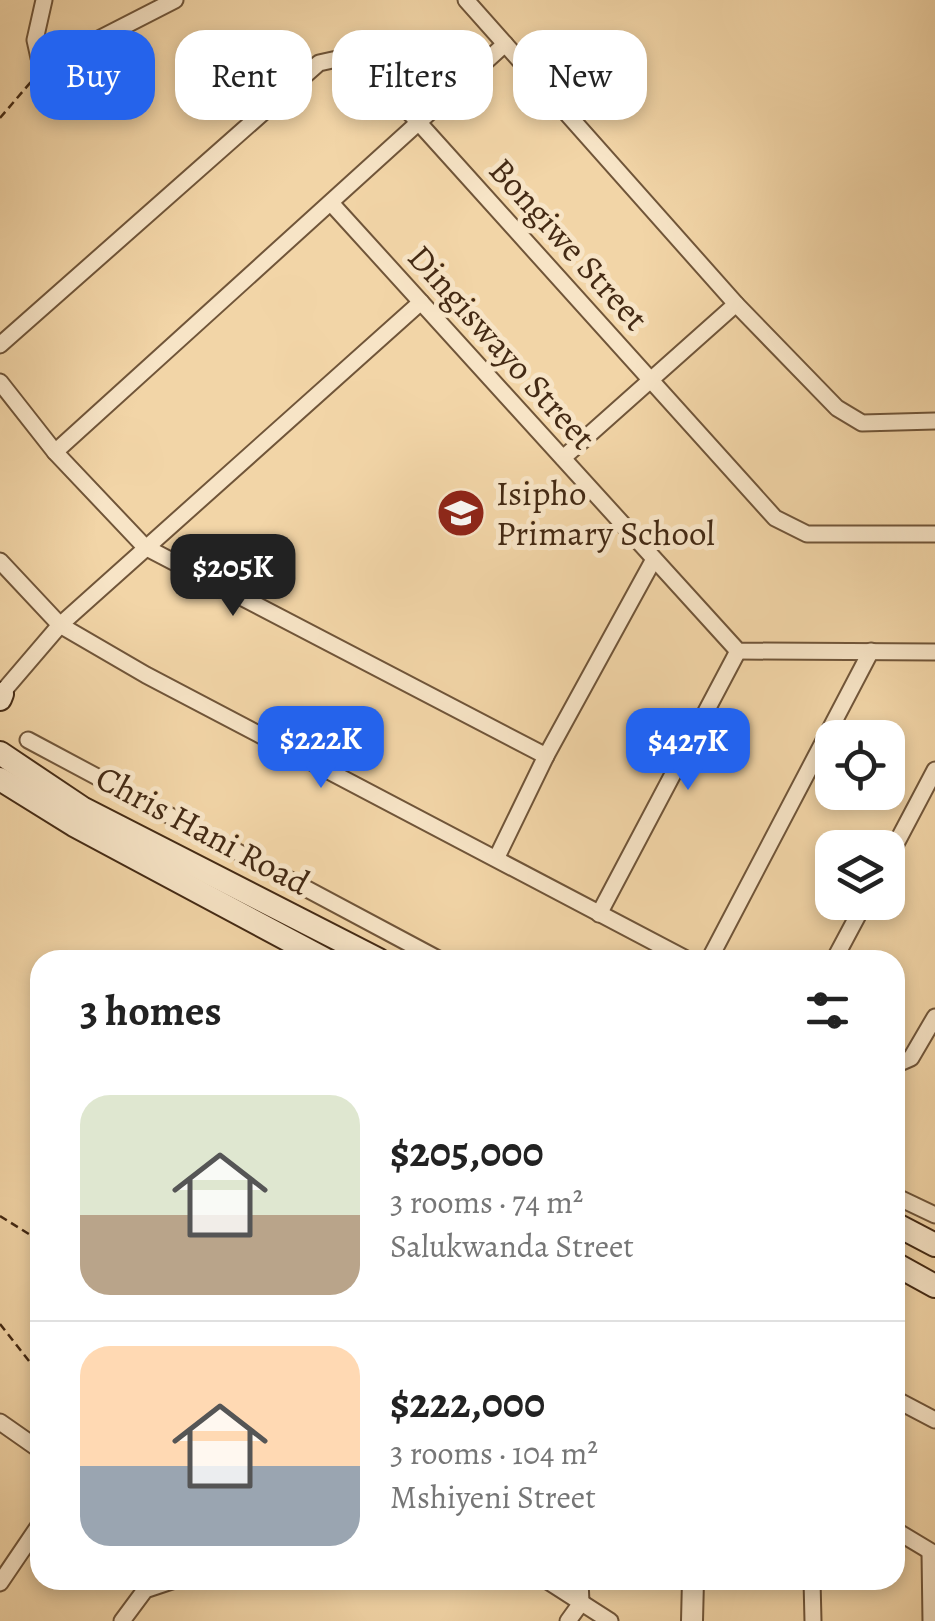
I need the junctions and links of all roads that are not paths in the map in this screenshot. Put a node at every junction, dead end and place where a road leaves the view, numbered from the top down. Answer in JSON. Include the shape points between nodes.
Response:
{"nodes":[{"id":1,"x":44,"y":0,"type":"edge"},
{"id":2,"x":175,"y":0,"type":"edge"},
{"id":3,"x":466,"y":0,"type":"edge"},
{"id":4,"x":159,"y":4,"type":"edge"},
{"id":5,"x":505,"y":44,"type":"junction"},
{"id":6,"x":420,"y":124,"type":"junction"},
{"id":7,"x":332,"y":203,"type":"junction"},
{"id":8,"x":420,"y":302,"type":"junction"},
{"id":9,"x":736,"y":304,"type":"junction"},
{"id":10,"x":0,"y":345,"type":"edge"},
{"id":11,"x":0,"y":382,"type":"edge"},
{"id":12,"x":653,"y":382,"type":"junction"},
{"id":13,"x":935,"y":421,"type":"edge"},
{"id":14,"x":54,"y":452,"type":"junction"},
{"id":15,"x":563,"y":458,"type":"junction"},
{"id":16,"x":935,"y":534,"type":"edge"},
{"id":17,"x":145,"y":547,"type":"junction"},
{"id":18,"x":654,"y":559,"type":"junction"},
{"id":19,"x":0,"y":561,"type":"edge"},
{"id":20,"x":60,"y":625,"type":"junction"},
{"id":21,"x":738,"y":652,"type":"junction"},
{"id":22,"x":871,"y":652,"type":"junction"},
{"id":23,"x":935,"y":652,"type":"edge"},
{"id":24,"x":1,"y":696,"type":"edge"},
{"id":25,"x":28,"y":740,"type":"dead end"},
{"id":26,"x":546,"y":756,"type":"junction"},
{"id":27,"x":4,"y":768,"type":"edge"},
{"id":28,"x":935,"y":770,"type":"edge"},
{"id":29,"x":904,"y":830,"type":"edge"},
{"id":30,"x":497,"y":856,"type":"junction"},
{"id":31,"x":599,"y":914,"type":"junction"},
{"id":32,"x":855,"y":920,"type":"edge"},
{"id":33,"x":309,"y":950,"type":"edge"},
{"id":34,"x":359,"y":950,"type":"edge"},
{"id":35,"x":421,"y":950,"type":"edge"},
{"id":36,"x":658,"y":950,"type":"edge"},
{"id":37,"x":714,"y":950,"type":"edge"},
{"id":38,"x":839,"y":950,"type":"edge"},
{"id":39,"x":935,"y":1017,"type":"edge"},
{"id":40,"x":905,"y":1061,"type":"edge"},
{"id":41,"x":905,"y":1201,"type":"edge"},
{"id":42,"x":935,"y":1215,"type":"edge"},
{"id":43,"x":905,"y":1229,"type":"edge"},
{"id":44,"x":935,"y":1245,"type":"edge"},
{"id":45,"x":905,"y":1270,"type":"edge"},
{"id":46,"x":935,"y":1286,"type":"edge"},
{"id":47,"x":905,"y":1404,"type":"edge"},
{"id":48,"x":935,"y":1420,"type":"edge"},
{"id":49,"x":0,"y":1422,"type":"edge"},
{"id":50,"x":30,"y":1443,"type":"edge"},
{"id":51,"x":30,"y":1536,"type":"edge"},
{"id":52,"x":905,"y":1536,"type":"edge"},
{"id":53,"x":933,"y":1553,"type":"edge"},
{"id":54,"x":5,"y":1565,"type":"edge"},
{"id":55,"x":0,"y":1583,"type":"edge"},
{"id":56,"x":145,"y":1590,"type":"edge"},
{"id":57,"x":561,"y":1590,"type":"edge"},
{"id":58,"x":580,"y":1590,"type":"edge"},
{"id":59,"x":693,"y":1590,"type":"edge"},
{"id":60,"x":812,"y":1590,"type":"edge"},
{"id":61,"x":580,"y":1603,"type":"junction"},
{"id":62,"x":122,"y":1621,"type":"edge"},
{"id":63,"x":568,"y":1621,"type":"edge"},
{"id":64,"x":610,"y":1621,"type":"edge"},
{"id":65,"x":692,"y":1621,"type":"edge"},
{"id":66,"x":812,"y":1621,"type":"edge"},
{"id":67,"x":930,"y":1621,"type":"edge"}],
"edges":[{"from":1,"to":4,"type":"street","via":[[35,40],[42,60],[66,58]]},
{"from":2,"to":4,"type":"street"},
{"from":3,"to":5,"type":"street"},
{"from":5,"to":6,"type":"street"},
{"from":5,"to":9,"type":"street"},
{"from":6,"to":7,"type":"street"},
{"from":6,"to":10,"type":"street","name":"Bongiwe Street","via":[[363,64],[346,56],[326,59]]},
{"from":6,"to":12,"type":"street","name":"Bongiwe Street"},
{"from":7,"to":8,"type":"street","name":"Dingiswayo Street"},
{"from":7,"to":14,"type":"street"},
{"from":8,"to":15,"type":"street","name":"Dingiswayo Street"},
{"from":8,"to":17,"type":"street"},
{"from":9,"to":12,"type":"street"},
{"from":9,"to":13,"type":"street","via":[[848,418]]},
{"from":11,"to":14,"type":"street"},
{"from":12,"to":15,"type":"street"},
{"from":12,"to":16,"type":"street","name":"Bongiwe Street","via":[[787,527],[807,534]]},
{"from":14,"to":17,"type":"street"},
{"from":15,"to":18,"type":"street","name":"Dingiswayo Street"},
{"from":17,"to":20,"type":"street"},
{"from":17,"to":26,"type":"street"},
{"from":18,"to":21,"type":"street","name":"Dingiswayo Street"},
{"from":18,"to":26,"type":"street"},
{"from":19,"to":20,"type":"street"},
{"from":20,"to":24,"type":"street"},
{"from":20,"to":30,"type":"street"},
{"from":21,"to":22,"type":"street"},
{"from":21,"to":31,"type":"street"},
{"from":22,"to":23,"type":"street"},
{"from":22,"to":37,"type":"street"},
{"from":25,"to":35,"type":"street","name":"Chris Hani Road"},
{"from":26,"to":30,"type":"street"},
{"from":27,"to":33,"type":"main road","name":"Chris Hani Road"},
{"from":27,"to":34,"type":"main road","name":"Chris Hani Road"},
{"from":28,"to":29,"type":"street"},
{"from":30,"to":31,"type":"street"},
{"from":31,"to":36,"type":"street"},
{"from":32,"to":38,"type":"street"},
{"from":39,"to":40,"type":"street"},
{"from":41,"to":42,"type":"street"},
{"from":43,"to":44,"type":"main road"},
{"from":45,"to":46,"type":"main road"},
{"from":47,"to":48,"type":"street"},
{"from":49,"to":50,"type":"street"},
{"from":51,"to":54,"type":"street"},
{"from":52,"to":53,"type":"street"},
{"from":53,"to":67,"type":"street"},
{"from":54,"to":55,"type":"street"},
{"from":56,"to":62,"type":"street"},
{"from":57,"to":61,"type":"street"},
{"from":58,"to":61,"type":"street"},
{"from":59,"to":65,"type":"street"},
{"from":60,"to":66,"type":"street"},
{"from":61,"to":63,"type":"street"},
{"from":61,"to":64,"type":"street"}]}
